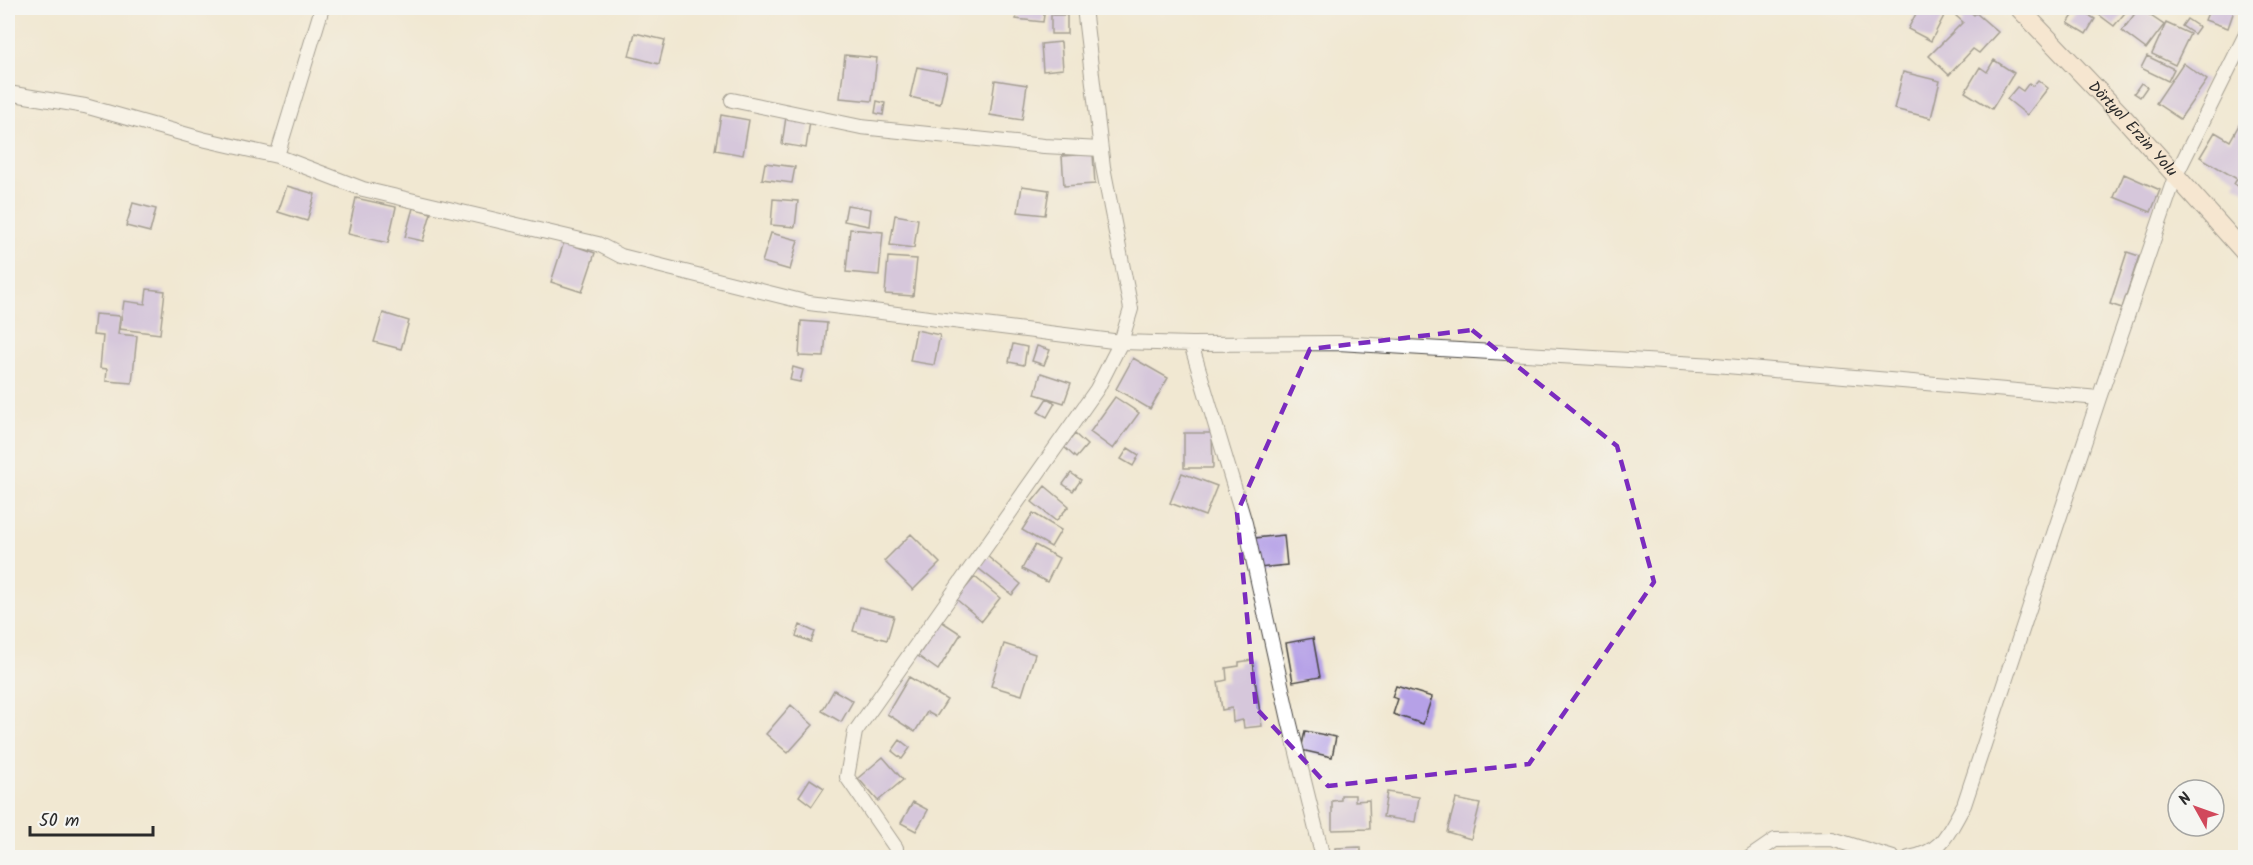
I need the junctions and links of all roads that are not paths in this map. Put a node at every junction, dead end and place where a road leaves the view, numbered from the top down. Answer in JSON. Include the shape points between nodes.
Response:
{"nodes":[{"id":1,"x":322,"y":8,"type":"edge"},
{"id":2,"x":1084,"y":8,"type":"edge"},
{"id":3,"x":2019,"y":8,"type":"edge"},
{"id":4,"x":2246,"y":34,"type":"edge"},
{"id":5,"x":8,"y":93,"type":"edge"},
{"id":6,"x":732,"y":100,"type":"dead end"},
{"id":7,"x":1101,"y":148,"type":"junction"},
{"id":8,"x":278,"y":156,"type":"junction"},
{"id":9,"x":2175,"y":177,"type":"junction"},
{"id":10,"x":2246,"y":254,"type":"edge"},
{"id":11,"x":1121,"y":342,"type":"junction"},
{"id":12,"x":1191,"y":344,"type":"junction"},
{"id":13,"x":2099,"y":398,"type":"junction"},
{"id":14,"x":895,"y":858,"type":"edge"},
{"id":15,"x":1323,"y":858,"type":"edge"},
{"id":16,"x":1749,"y":858,"type":"edge"},
{"id":17,"x":1893,"y":858,"type":"edge"},
{"id":18,"x":1909,"y":858,"type":"edge"}],
"edges":[{"from":1,"to":8,"type":"street"},
{"from":2,"to":7,"type":"street"},
{"from":3,"to":9,"type":"main road","name":"Dörtyol Erzin Yolu"},
{"from":4,"to":9,"type":"street"},
{"from":5,"to":8,"type":"street","via":[[85,106]]},
{"from":6,"to":7,"type":"street","via":[[861,127]]},
{"from":7,"to":11,"type":"street","via":[[1131,309]]},
{"from":8,"to":11,"type":"street","via":[[363,189],[598,244],[621,256],[808,303]]},
{"from":9,"to":10,"type":"main road","name":"Dörtyol Erzin Yolu"},
{"from":9,"to":13,"type":"street"},
{"from":11,"to":12,"type":"street"},
{"from":11,"to":14,"type":"street","via":[[1097,389],[855,732],[847,777],[896,848]]},
{"from":12,"to":13,"type":"street","via":[[1338,343],[1715,365]]},
{"from":12,"to":15,"type":"street","via":[[1245,523]]},
{"from":13,"to":18,"type":"street","via":[[1964,805],[1941,844],[1925,855]]},
{"from":16,"to":17,"type":"street","via":[[1775,840],[1832,839]]}]}
